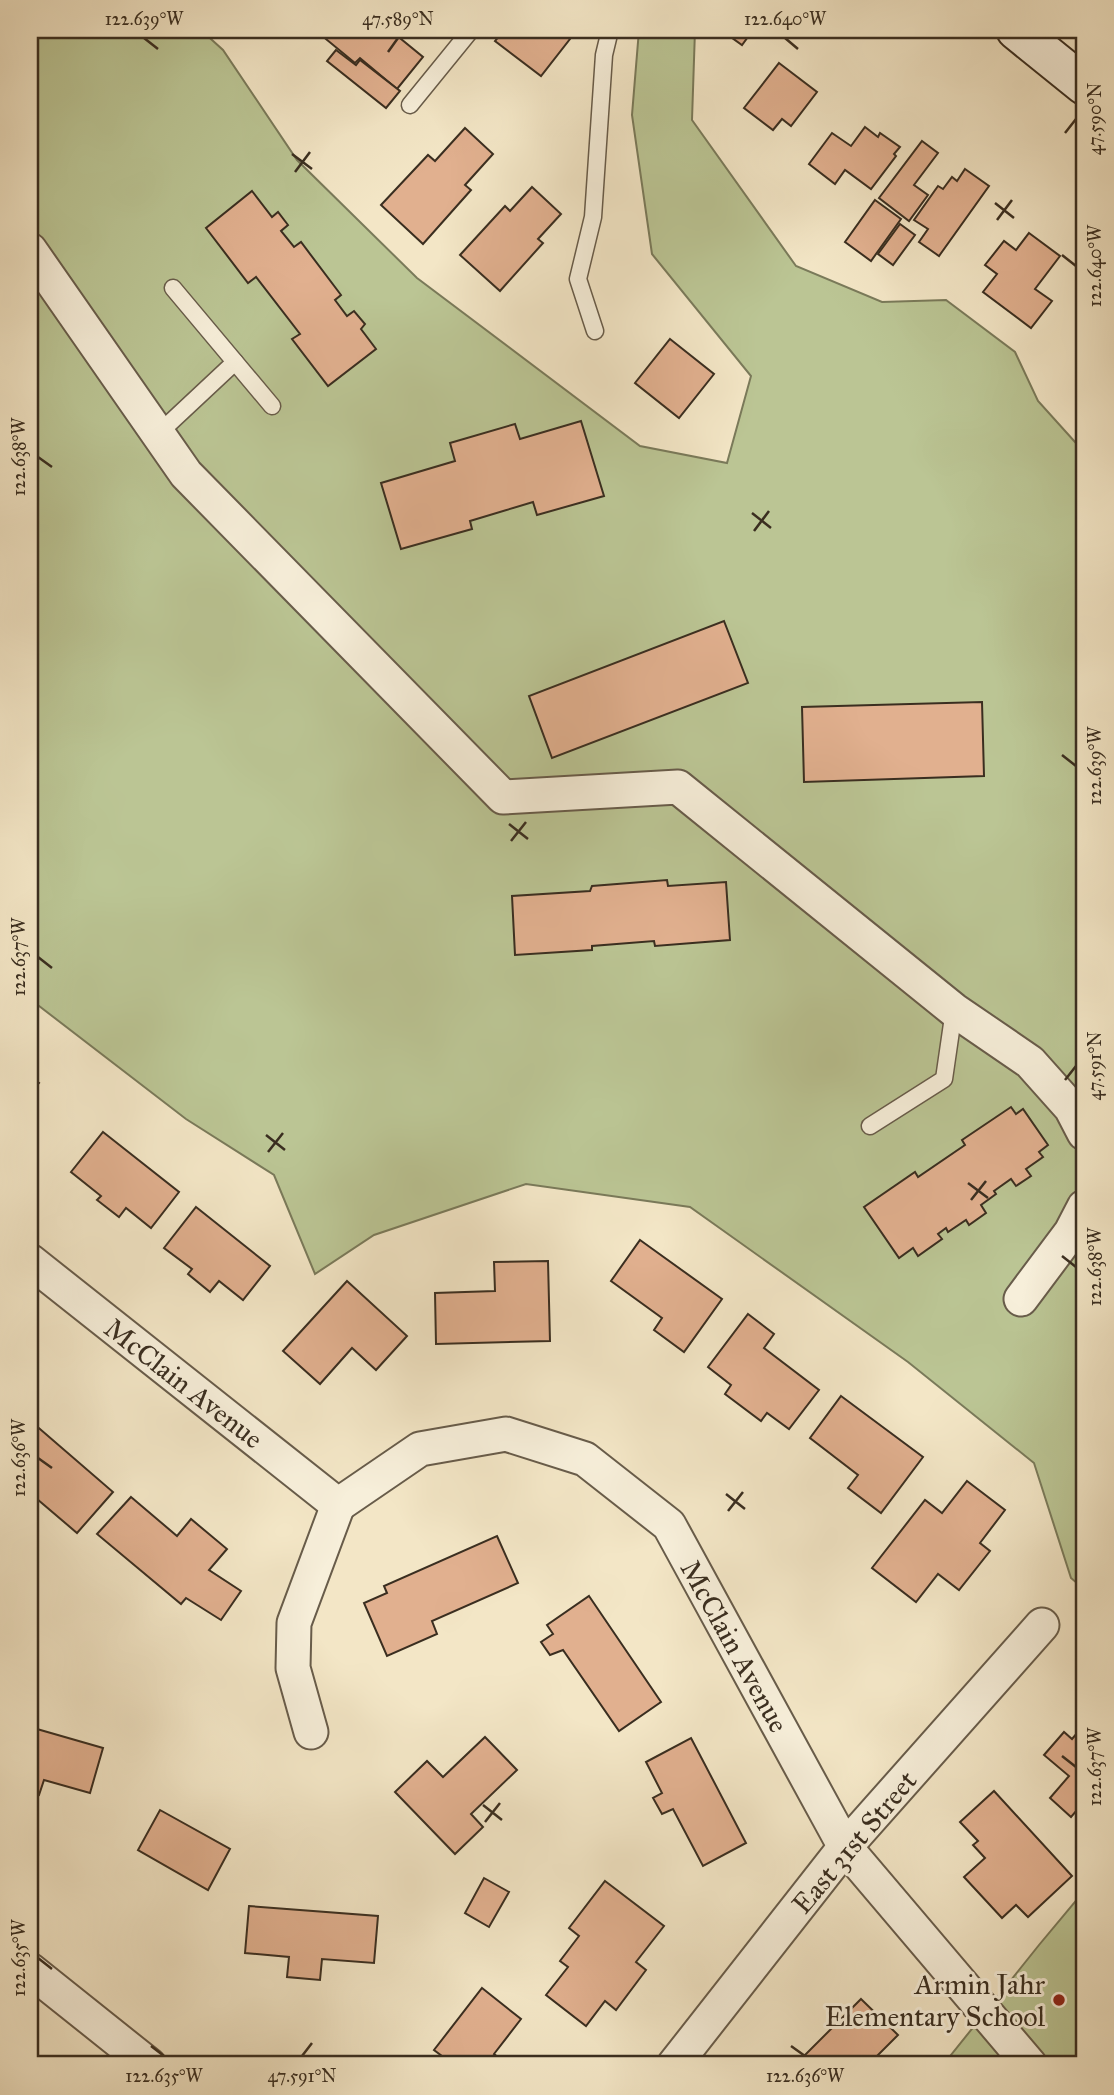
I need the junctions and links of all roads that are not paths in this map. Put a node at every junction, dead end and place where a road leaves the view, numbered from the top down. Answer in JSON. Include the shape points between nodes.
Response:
{"nodes":[{"id":1,"x":471,"y":30,"type":"edge"},
{"id":2,"x":610,"y":30,"type":"edge"},
{"id":3,"x":1016,"y":30,"type":"edge"},
{"id":4,"x":1084,"y":85,"type":"edge"},
{"id":5,"x":410,"y":105,"type":"dead end"},
{"id":6,"x":30,"y":250,"type":"edge"},
{"id":7,"x":173,"y":288,"type":"dead end"},
{"id":8,"x":595,"y":331,"type":"dead end"},
{"id":9,"x":236,"y":362,"type":"junction"},
{"id":10,"x":272,"y":406,"type":"dead end"},
{"id":11,"x":158,"y":434,"type":"junction"},
{"id":12,"x":954,"y":1010,"type":"junction"},
{"id":13,"x":870,"y":1126,"type":"dead end"},
{"id":14,"x":1084,"y":1133,"type":"edge"},
{"id":15,"x":1084,"y":1207,"type":"edge"},
{"id":16,"x":30,"y":1261,"type":"edge"},
{"id":17,"x":1021,"y":1299,"type":"dead end"},
{"id":18,"x":338,"y":1505,"type":"junction"},
{"id":19,"x":1042,"y":1625,"type":"dead end"},
{"id":20,"x":311,"y":1732,"type":"dead end"},
{"id":21,"x":845,"y":1847,"type":"junction"},
{"id":22,"x":30,"y":1970,"type":"edge"},
{"id":23,"x":149,"y":2065,"type":"edge"},
{"id":24,"x":674,"y":2065,"type":"edge"},
{"id":25,"x":1030,"y":2065,"type":"edge"}],
"edges":[{"from":1,"to":5,"type":"lane"},
{"from":2,"to":8,"type":"lane","via":[[604,55],[593,217],[578,279]]},
{"from":3,"to":4,"type":"main road"},
{"from":6,"to":11,"type":"street"},
{"from":7,"to":9,"type":"lane"},
{"from":9,"to":10,"type":"lane"},
{"from":9,"to":11,"type":"lane"},
{"from":11,"to":12,"type":"street","via":[[186,474],[503,797],[678,787]]},
{"from":12,"to":13,"type":"lane","via":[[944,1079]]},
{"from":12,"to":14,"type":"street","via":[[1030,1062],[1071,1108]]},
{"from":15,"to":17,"type":"street","via":[[1072,1232]]},
{"from":16,"to":18,"type":"street","name":"McClain Avenue"},
{"from":18,"to":20,"type":"street","via":[[294,1623],[292,1668]]},
{"from":18,"to":21,"type":"street","name":"McClain Avenue","via":[[420,1449],[506,1434],[585,1459],[669,1525]]},
{"from":19,"to":21,"type":"street","name":"East 31st Street"},
{"from":21,"to":24,"type":"street","name":"East 31st Street"},
{"from":21,"to":25,"type":"street","name":"McClain Avenue"},
{"from":22,"to":23,"type":"street"}]}
